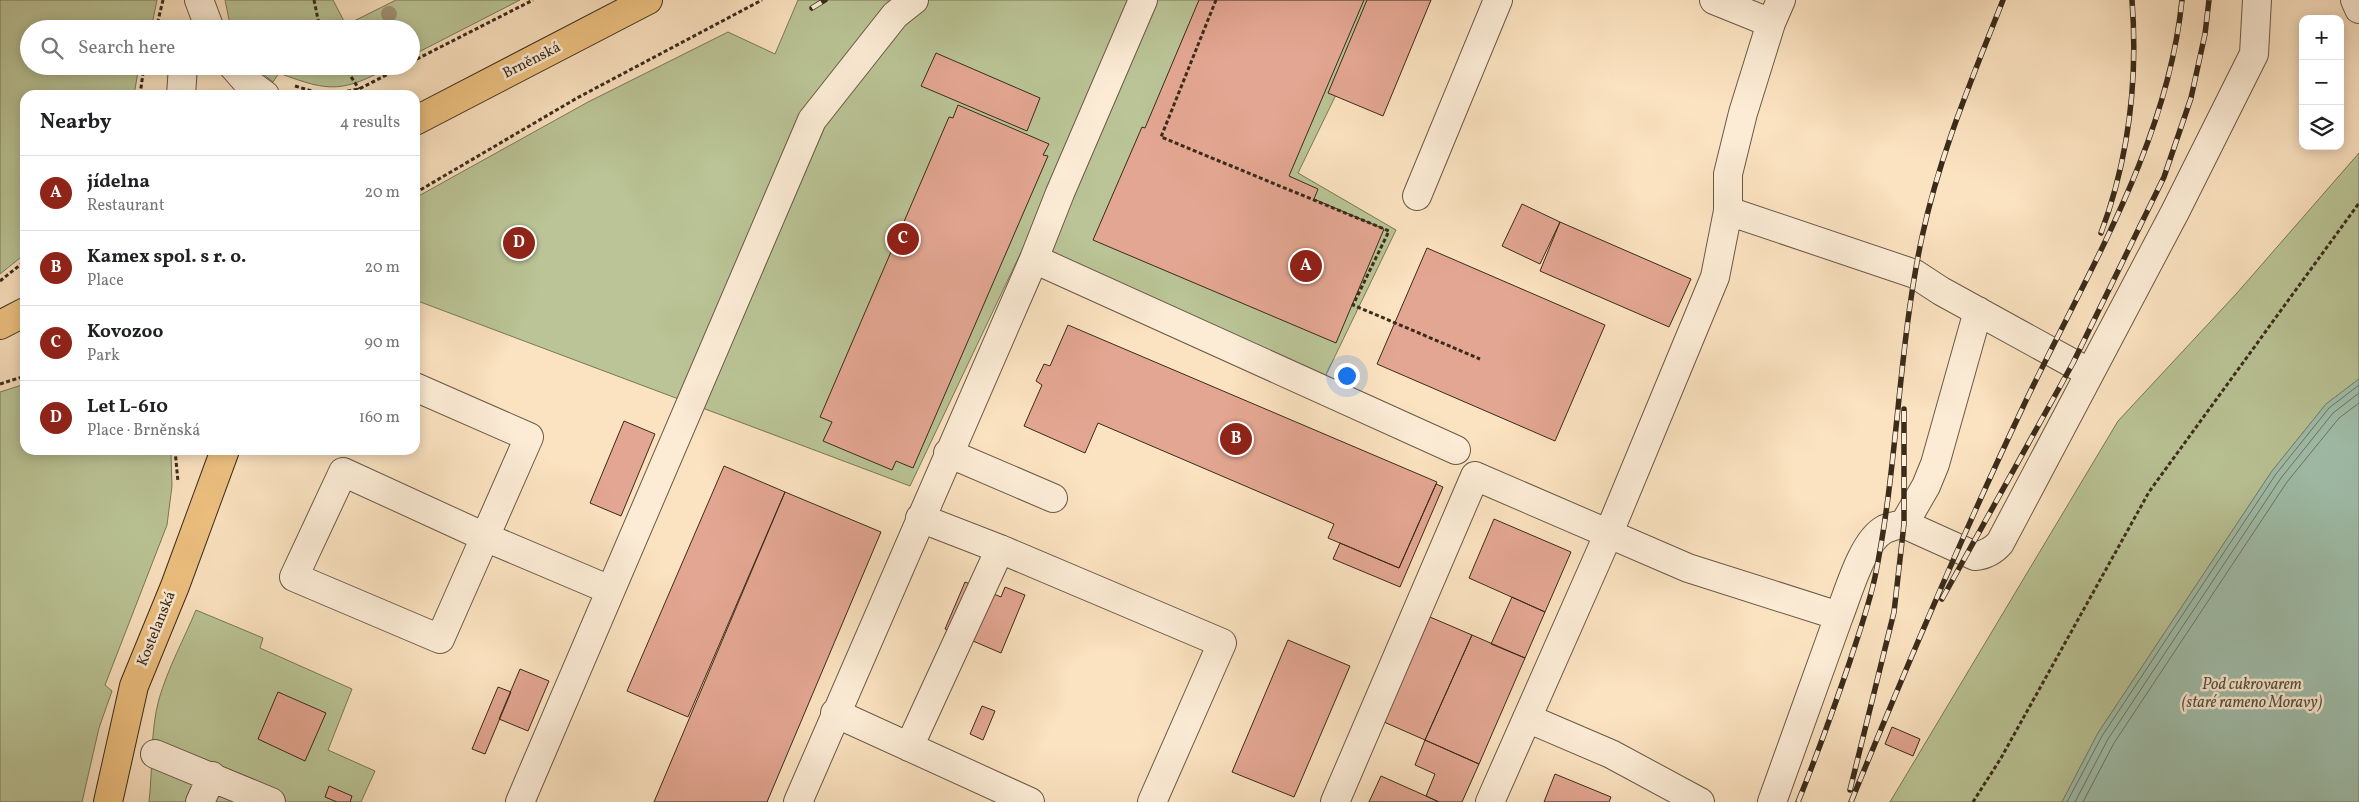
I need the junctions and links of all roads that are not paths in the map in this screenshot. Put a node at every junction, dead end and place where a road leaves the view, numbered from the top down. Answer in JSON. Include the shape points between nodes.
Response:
{"nodes":[{"id":1,"x":195,"y":0,"type":"edge"},
{"id":2,"x":199,"y":0,"type":"edge"},
{"id":3,"x":648,"y":0,"type":"edge"},
{"id":4,"x":914,"y":0,"type":"edge"},
{"id":5,"x":1143,"y":0,"type":"edge"},
{"id":6,"x":1498,"y":0,"type":"edge"},
{"id":7,"x":1714,"y":0,"type":"edge"},
{"id":8,"x":2256,"y":0,"type":"edge"},
{"id":9,"x":2355,"y":0,"type":"edge"},
{"id":10,"x":2359,"y":9,"type":"edge"},
{"id":11,"x":1776,"y":12,"type":"edge"},
{"id":12,"x":190,"y":20,"type":"edge"},
{"id":13,"x":207,"y":20,"type":"edge"},
{"id":14,"x":182,"y":75,"type":"edge"},
{"id":15,"x":241,"y":75,"type":"edge"},
{"id":16,"x":181,"y":90,"type":"edge"},
{"id":17,"x":271,"y":90,"type":"edge"},
{"id":18,"x":420,"y":118,"type":"edge"},
{"id":19,"x":1417,"y":196,"type":"dead end"},
{"id":20,"x":1728,"y":211,"type":"junction"},
{"id":21,"x":1034,"y":259,"type":"junction"},
{"id":22,"x":1978,"y":311,"type":"junction"},
{"id":23,"x":20,"y":315,"type":"edge"},
{"id":24,"x":0,"y":325,"type":"edge"},
{"id":25,"x":2090,"y":373,"type":"junction"},
{"id":26,"x":420,"y":389,"type":"edge"},
{"id":27,"x":1456,"y":450,"type":"dead end"},
{"id":28,"x":948,"y":453,"type":"junction"},
{"id":29,"x":220,"y":455,"type":"edge"},
{"id":30,"x":1053,"y":498,"type":"dead end"},
{"id":31,"x":920,"y":518,"type":"junction"},
{"id":32,"x":1904,"y":524,"type":"junction"},
{"id":33,"x":1608,"y":535,"type":"junction"},
{"id":34,"x":485,"y":538,"type":"junction"},
{"id":35,"x":1000,"y":549,"type":"junction"},
{"id":36,"x":610,"y":590,"type":"junction"},
{"id":37,"x":1839,"y":616,"type":"junction"},
{"id":38,"x":835,"y":713,"type":"junction"},
{"id":39,"x":1527,"y":718,"type":"junction"},
{"id":40,"x":909,"y":747,"type":"junction"},
{"id":41,"x":155,"y":754,"type":"dead end"},
{"id":42,"x":212,"y":776,"type":"junction"},
{"id":43,"x":108,"y":802,"type":"edge"},
{"id":44,"x":200,"y":802,"type":"edge"},
{"id":45,"x":271,"y":802,"type":"edge"},
{"id":46,"x":520,"y":802,"type":"edge"},
{"id":47,"x":798,"y":802,"type":"edge"},
{"id":48,"x":1030,"y":802,"type":"edge"},
{"id":49,"x":1152,"y":802,"type":"edge"},
{"id":50,"x":1335,"y":802,"type":"edge"},
{"id":51,"x":1490,"y":802,"type":"edge"},
{"id":52,"x":1700,"y":802,"type":"edge"},
{"id":53,"x":1772,"y":802,"type":"edge"}],
"edges":[{"from":1,"to":12,"type":"street"},
{"from":2,"to":13,"type":"street"},
{"from":3,"to":18,"type":"main road","name":"Brněnská"},
{"from":4,"to":36,"type":"street","via":[[895,15],[812,120]]},
{"from":5,"to":21,"type":"street"},
{"from":6,"to":19,"type":"street"},
{"from":7,"to":11,"type":"street"},
{"from":8,"to":25,"type":"street","via":[[2254,54]]},
{"from":9,"to":10,"type":"street"},
{"from":11,"to":20,"type":"street","via":[[1743,113],[1728,174]]},
{"from":14,"to":16,"type":"street"},
{"from":15,"to":17,"type":"street","via":[[246,81]]},
{"from":20,"to":22,"type":"street","via":[[1915,274]]},
{"from":20,"to":33,"type":"street","via":[[1715,277]]},
{"from":21,"to":27,"type":"street"},
{"from":21,"to":28,"type":"street"},
{"from":22,"to":25,"type":"street"},
{"from":22,"to":32,"type":"street","via":[[1935,464]]},
{"from":23,"to":24,"type":"main road"},
{"from":25,"to":32,"type":"street","via":[[1995,548],[1982,556],[1975,556]]},
{"from":26,"to":34,"type":"street","via":[[529,437]]},
{"from":28,"to":30,"type":"street"},
{"from":28,"to":31,"type":"street"},
{"from":29,"to":43,"type":"main road","name":"Kostelanská","via":[[175,586],[134,686]]},
{"from":31,"to":35,"type":"street"},
{"from":31,"to":38,"type":"street"},
{"from":32,"to":37,"type":"street","via":[[1883,530],[1869,546]]},
{"from":33,"to":37,"type":"street","via":[[1688,568]]},
{"from":33,"to":39,"type":"street"},
{"from":33,"to":50,"type":"street","via":[[1475,476]]},
{"from":34,"to":34,"type":"street","via":[[440,639],[294,577],[343,472]]},
{"from":34,"to":36,"type":"street"},
{"from":35,"to":40,"type":"street"},
{"from":35,"to":49,"type":"street","via":[[1222,643]]},
{"from":36,"to":46,"type":"street"},
{"from":37,"to":53,"type":"street"},
{"from":38,"to":40,"type":"street"},
{"from":38,"to":47,"type":"street"},
{"from":39,"to":51,"type":"street"},
{"from":39,"to":52,"type":"street","via":[[1611,754]]},
{"from":40,"to":48,"type":"street"},
{"from":41,"to":42,"type":"street"},
{"from":42,"to":44,"type":"street"},
{"from":42,"to":45,"type":"street"}]}
